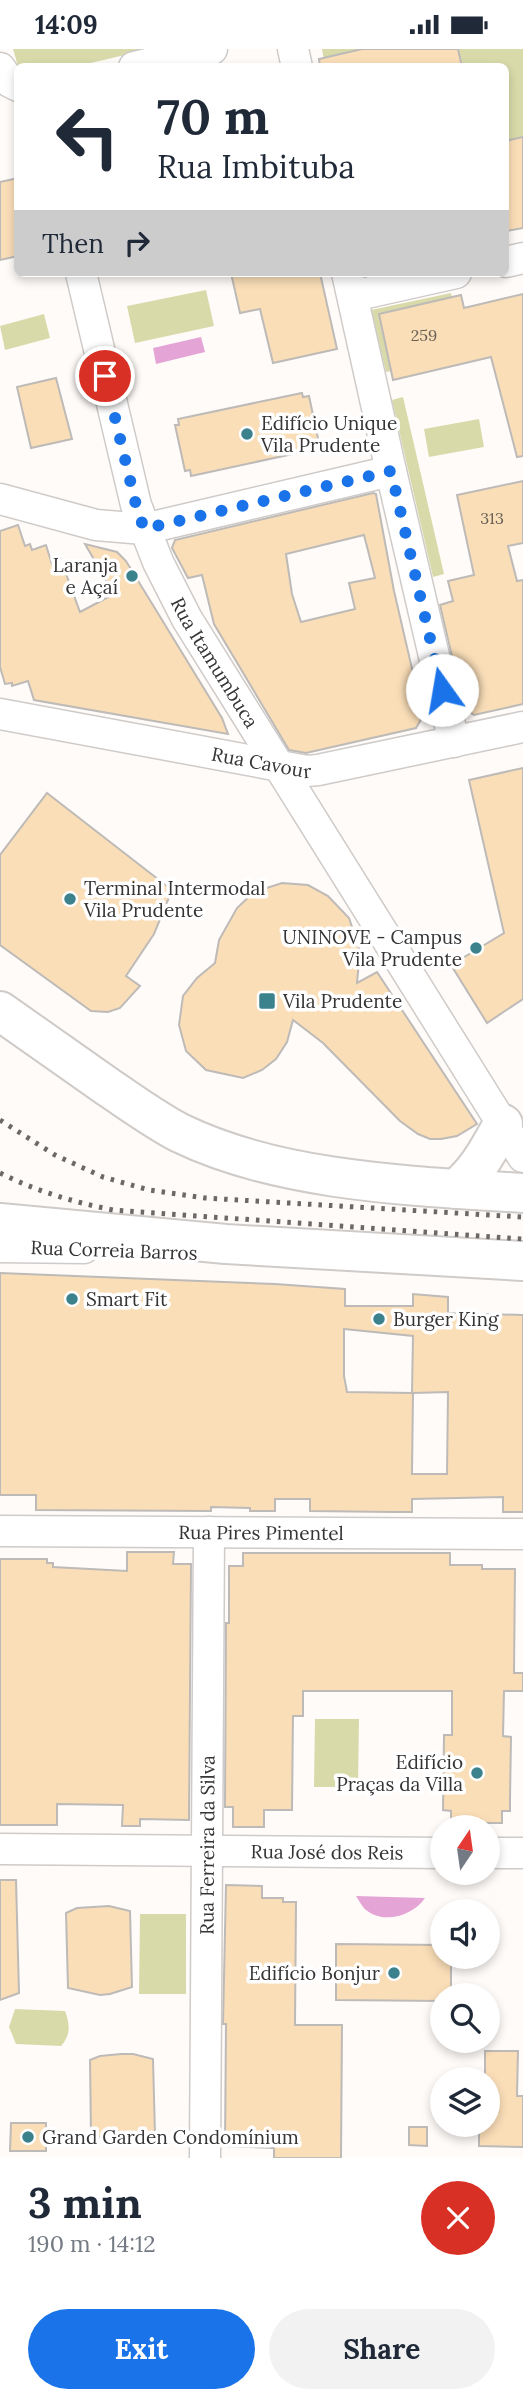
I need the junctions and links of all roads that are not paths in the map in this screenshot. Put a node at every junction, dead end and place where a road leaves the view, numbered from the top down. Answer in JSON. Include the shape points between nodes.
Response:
{"nodes":[{"id":1,"x":212,"y":49,"type":"edge"},
{"id":2,"x":151,"y":63,"type":"edge"},
{"id":3,"x":0,"y":68,"type":"edge"},
{"id":4,"x":14,"y":84,"type":"edge"},
{"id":5,"x":82,"y":277,"type":"edge"},
{"id":6,"x":421,"y":277,"type":"edge"},
{"id":7,"x":350,"y":285,"type":"edge"},
{"id":8,"x":391,"y":471,"type":"junction"},
{"id":9,"x":0,"y":499,"type":"edge"},
{"id":10,"x":144,"y":529,"type":"junction"},
{"id":11,"x":0,"y":713,"type":"edge"},
{"id":12,"x":523,"y":727,"type":"edge"},
{"id":13,"x":454,"y":742,"type":"junction"},
{"id":14,"x":280,"y":767,"type":"junction"},
{"id":15,"x":0,"y":1011,"type":"edge"},
{"id":16,"x":503,"y":1124,"type":"junction"},
{"id":17,"x":523,"y":1157,"type":"edge"},
{"id":18,"x":456,"y":1189,"type":"junction"},
{"id":19,"x":523,"y":1193,"type":"edge"},
{"id":20,"x":0,"y":1223,"type":"edge"},
{"id":21,"x":226,"y":1244,"type":"junction"},
{"id":22,"x":0,"y":1247,"type":"edge"},
{"id":23,"x":523,"y":1261,"type":"edge"},
{"id":24,"x":0,"y":1531,"type":"edge"},
{"id":25,"x":209,"y":1532,"type":"junction"},
{"id":26,"x":523,"y":1534,"type":"edge"},
{"id":27,"x":0,"y":1849,"type":"edge"},
{"id":28,"x":208,"y":1851,"type":"junction"},
{"id":29,"x":430,"y":1853,"type":"edge"},
{"id":30,"x":500,"y":1853,"type":"edge"},
{"id":31,"x":523,"y":1853,"type":"edge"},
{"id":32,"x":205,"y":2158,"type":"edge"}],
"edges":[{"from":1,"to":2,"type":"street"},
{"from":3,"to":4,"type":"street"},
{"from":5,"to":10,"type":"street","name":"Rua Itamumbuca"},
{"from":6,"to":7,"type":"street"},
{"from":7,"to":8,"type":"street"},
{"from":8,"to":10,"type":"street"},
{"from":8,"to":13,"type":"street"},
{"from":9,"to":10,"type":"street","via":[[96,525]]},
{"from":10,"to":14,"type":"street","name":"Rua Itamumbuca","via":[[187,619]]},
{"from":11,"to":14,"type":"street","name":"Rua Cavour"},
{"from":12,"to":13,"type":"street","name":"Rua Cavour"},
{"from":13,"to":14,"type":"street","name":"Rua Cavour","via":[[318,770]]},
{"from":14,"to":16,"type":"street","name":"Rua Itamumbuca"},
{"from":15,"to":18,"type":"highway","via":[[148,1114],[216,1147],[316,1174]]},
{"from":16,"to":17,"type":"street","name":"Rua Itamumbuca"},
{"from":16,"to":18,"type":"highway","via":[[478,1167]]},
{"from":18,"to":19,"type":"highway"},
{"from":20,"to":21,"type":"highway"},
{"from":21,"to":22,"type":"street","name":"Rua Correia Barros","via":[[202,1254]]},
{"from":21,"to":23,"type":"highway"},
{"from":24,"to":25,"type":"street","name":"Rua Pires Pimentel"},
{"from":25,"to":26,"type":"street","name":"Rua Pires Pimentel"},
{"from":25,"to":28,"type":"street","name":"Rua Ferreira da Silva"},
{"from":27,"to":28,"type":"street","name":"Rua José dos Reis"},
{"from":28,"to":29,"type":"street","name":"Rua José dos Reis"},
{"from":28,"to":32,"type":"street","name":"Rua Ferreira da Silva"},
{"from":30,"to":31,"type":"street"}]}
